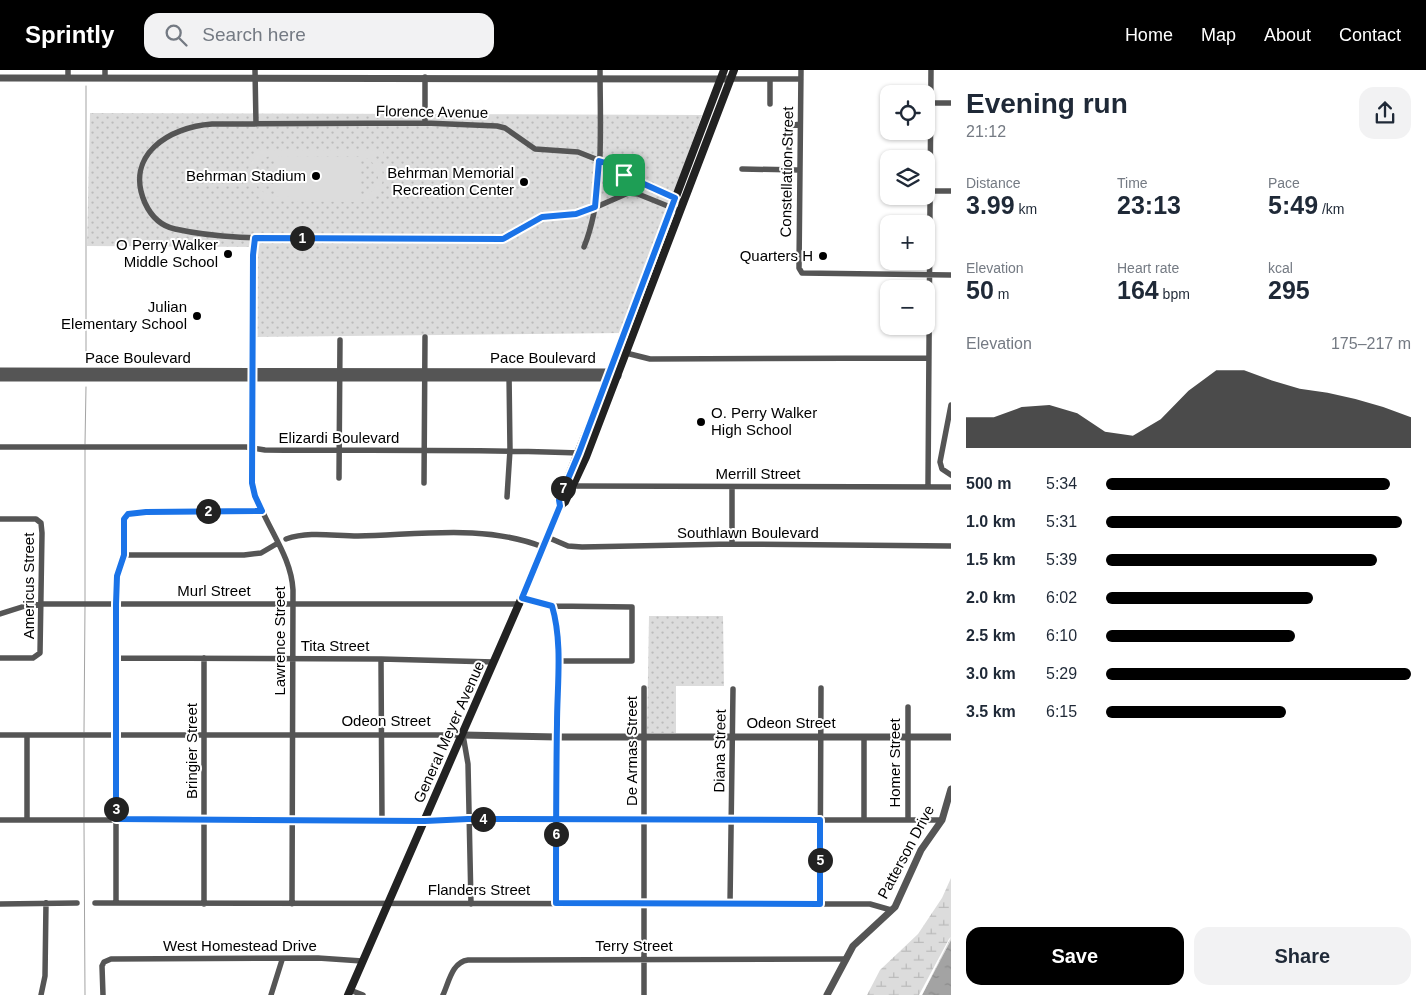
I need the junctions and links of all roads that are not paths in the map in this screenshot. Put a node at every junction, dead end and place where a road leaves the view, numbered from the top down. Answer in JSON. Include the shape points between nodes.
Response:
{"nodes":[{"id":1,"x":724,"y":70,"type":"edge"},
{"id":2,"x":734,"y":70,"type":"edge"},
{"id":3,"x":801,"y":70,"type":"edge"},
{"id":4,"x":931,"y":70,"type":"edge"},
{"id":5,"x":68,"y":74,"type":"edge"},
{"id":6,"x":105,"y":74,"type":"edge"},
{"id":7,"x":256,"y":74,"type":"edge"},
{"id":8,"x":425,"y":74,"type":"edge"},
{"id":9,"x":600,"y":74,"type":"edge"},
{"id":10,"x":0,"y":78,"type":"edge"},
{"id":11,"x":731,"y":79,"type":"junction"},
{"id":12,"x":770,"y":79,"type":"junction"},
{"id":13,"x":801,"y":79,"type":"junction"},
{"id":14,"x":721,"y":80,"type":"junction"},
{"id":15,"x":931,"y":85,"type":"edge"},
{"id":16,"x":935,"y":103,"type":"edge"},
{"id":17,"x":770,"y":104,"type":"dead end"},
{"id":18,"x":951,"y":104,"type":"edge"},
{"id":19,"x":425,"y":123,"type":"junction"},
{"id":20,"x":256,"y":124,"type":"junction"},
{"id":21,"x":800,"y":124,"type":"junction"},
{"id":22,"x":599,"y":161,"type":"junction"},
{"id":23,"x":742,"y":170,"type":"dead end"},
{"id":24,"x":789,"y":170,"type":"junction"},
{"id":25,"x":800,"y":170,"type":"junction"},
{"id":26,"x":935,"y":191,"type":"edge"},
{"id":27,"x":951,"y":191,"type":"edge"},
{"id":28,"x":675,"y":198,"type":"junction"},
{"id":29,"x":684,"y":202,"type":"junction"},
{"id":30,"x":931,"y":205,"type":"edge"},
{"id":31,"x":595,"y":207,"type":"junction"},
{"id":32,"x":672,"y":207,"type":"junction"},
{"id":33,"x":680,"y":211,"type":"junction"},
{"id":34,"x":255,"y":238,"type":"junction"},
{"id":35,"x":584,"y":247,"type":"dead end"},
{"id":36,"x":930,"y":274,"type":"junction"},
{"id":37,"x":951,"y":274,"type":"edge"},
{"id":38,"x":425,"y":337,"type":"dead end"},
{"id":39,"x":340,"y":340,"type":"dead end"},
{"id":40,"x":618,"y":350,"type":"junction"},
{"id":41,"x":626,"y":354,"type":"junction"},
{"id":42,"x":929,"y":358,"type":"junction"},
{"id":43,"x":0,"y":371,"type":"edge"},
{"id":44,"x":75,"y":375,"type":"junction"},
{"id":45,"x":254,"y":375,"type":"junction"},
{"id":46,"x":339,"y":376,"type":"junction"},
{"id":47,"x":425,"y":376,"type":"junction"},
{"id":48,"x":509,"y":376,"type":"junction"},
{"id":49,"x":608,"y":376,"type":"junction"},
{"id":50,"x":618,"y":376,"type":"junction"},
{"id":51,"x":0,"y":378,"type":"edge"},
{"id":52,"x":951,"y":405,"type":"edge"},
{"id":53,"x":950,"y":419,"type":"edge"},
{"id":54,"x":0,"y":447,"type":"edge"},
{"id":55,"x":253,"y":449,"type":"junction"},
{"id":56,"x":510,"y":450,"type":"junction"},
{"id":57,"x":340,"y":451,"type":"junction"},
{"id":58,"x":424,"y":452,"type":"junction"},
{"id":59,"x":582,"y":455,"type":"junction"},
{"id":60,"x":951,"y":475,"type":"edge"},
{"id":61,"x":339,"y":478,"type":"dead end"},
{"id":62,"x":424,"y":483,"type":"dead end"},
{"id":63,"x":569,"y":485,"type":"junction"},
{"id":64,"x":732,"y":487,"type":"junction"},
{"id":65,"x":928,"y":487,"type":"junction"},
{"id":66,"x":951,"y":487,"type":"edge"},
{"id":67,"x":507,"y":497,"type":"dead end"},
{"id":68,"x":262,"y":511,"type":"junction"},
{"id":69,"x":0,"y":519,"type":"edge"},
{"id":70,"x":547,"y":537,"type":"junction"},
{"id":71,"x":286,"y":539,"type":"dead end"},
{"id":72,"x":278,"y":544,"type":"junction"},
{"id":73,"x":732,"y":544,"type":"junction"},
{"id":74,"x":951,"y":546,"type":"edge"},
{"id":75,"x":543,"y":547,"type":"junction"},
{"id":76,"x":124,"y":555,"type":"junction"},
{"id":77,"x":521,"y":601,"type":"junction"},
{"id":78,"x":41,"y":604,"type":"junction"},
{"id":79,"x":116,"y":604,"type":"junction"},
{"id":80,"x":293,"y":604,"type":"junction"},
{"id":81,"x":552,"y":606,"type":"junction"},
{"id":82,"x":0,"y":614,"type":"edge"},
{"id":83,"x":0,"y":658,"type":"edge"},
{"id":84,"x":116,"y":658,"type":"junction"},
{"id":85,"x":204,"y":658,"type":"junction"},
{"id":86,"x":292,"y":659,"type":"junction"},
{"id":87,"x":380,"y":659,"type":"junction"},
{"id":88,"x":558,"y":661,"type":"junction"},
{"id":89,"x":494,"y":662,"type":"junction"},
{"id":90,"x":644,"y":688,"type":"dead end"},
{"id":91,"x":821,"y":688,"type":"dead end"},
{"id":92,"x":733,"y":689,"type":"dead end"},
{"id":93,"x":908,"y":706,"type":"dead end"},
{"id":94,"x":292,"y":734,"type":"junction"},
{"id":95,"x":0,"y":735,"type":"edge"},
{"id":96,"x":27,"y":735,"type":"junction"},
{"id":97,"x":117,"y":735,"type":"junction"},
{"id":98,"x":205,"y":735,"type":"junction"},
{"id":99,"x":380,"y":735,"type":"junction"},
{"id":100,"x":462,"y":735,"type":"junction"},
{"id":101,"x":644,"y":736,"type":"junction"},
{"id":102,"x":732,"y":736,"type":"junction"},
{"id":103,"x":556,"y":737,"type":"junction"},
{"id":104,"x":821,"y":737,"type":"junction"},
{"id":105,"x":864,"y":737,"type":"junction"},
{"id":106,"x":908,"y":737,"type":"junction"},
{"id":107,"x":951,"y":737,"type":"edge"},
{"id":108,"x":951,"y":788,"type":"edge"},
{"id":109,"x":27,"y":819,"type":"junction"},
{"id":110,"x":116,"y":819,"type":"junction"},
{"id":111,"x":293,"y":819,"type":"junction"},
{"id":112,"x":468,"y":819,"type":"junction"},
{"id":113,"x":0,"y":820,"type":"edge"},
{"id":114,"x":204,"y":820,"type":"junction"},
{"id":115,"x":382,"y":820,"type":"junction"},
{"id":116,"x":556,"y":820,"type":"junction"},
{"id":117,"x":644,"y":820,"type":"junction"},
{"id":118,"x":732,"y":820,"type":"junction"},
{"id":119,"x":820,"y":820,"type":"junction"},
{"id":120,"x":864,"y":820,"type":"junction"},
{"id":121,"x":908,"y":820,"type":"junction"},
{"id":122,"x":942,"y":820,"type":"junction"},
{"id":123,"x":425,"y":821,"type":"junction"},
{"id":124,"x":388,"y":902,"type":"junction"},
{"id":125,"x":46,"y":903,"type":"junction"},
{"id":126,"x":78,"y":903,"type":"dead end"},
{"id":127,"x":96,"y":903,"type":"dead end"},
{"id":128,"x":116,"y":903,"type":"junction"},
{"id":129,"x":556,"y":903,"type":"junction"},
{"id":130,"x":644,"y":903,"type":"junction"},
{"id":131,"x":0,"y":904,"type":"edge"},
{"id":132,"x":204,"y":904,"type":"junction"},
{"id":133,"x":292,"y":904,"type":"junction"},
{"id":134,"x":470,"y":904,"type":"junction"},
{"id":135,"x":730,"y":904,"type":"junction"},
{"id":136,"x":820,"y":904,"type":"junction"},
{"id":137,"x":891,"y":910,"type":"junction"},
{"id":138,"x":644,"y":958,"type":"junction"},
{"id":139,"x":845,"y":959,"type":"junction"},
{"id":140,"x":282,"y":960,"type":"junction"},
{"id":141,"x":362,"y":961,"type":"junction"},
{"id":142,"x":349,"y":993,"type":"edge"},
{"id":143,"x":42,"y":995,"type":"edge"},
{"id":144,"x":103,"y":995,"type":"edge"},
{"id":145,"x":271,"y":995,"type":"edge"},
{"id":146,"x":363,"y":995,"type":"edge"},
{"id":147,"x":443,"y":995,"type":"edge"},
{"id":148,"x":644,"y":995,"type":"edge"},
{"id":149,"x":827,"y":995,"type":"edge"}],
"edges":[{"from":1,"to":14,"type":"main road","name":"General Meyer Avenue"},
{"from":2,"to":11,"type":"main road","name":"General Meyer Avenue"},
{"from":3,"to":13,"type":"street","name":"Constellation Street"},
{"from":4,"to":15,"type":"street"},
{"from":5,"to":6,"type":"street"},
{"from":5,"to":10,"type":"street"},
{"from":6,"to":7,"type":"street"},
{"from":7,"to":8,"type":"street"},
{"from":7,"to":20,"type":"street"},
{"from":8,"to":9,"type":"street"},
{"from":8,"to":19,"type":"street"},
{"from":9,"to":14,"type":"street"},
{"from":9,"to":22,"type":"street"},
{"from":11,"to":12,"type":"street"},
{"from":11,"to":14,"type":"street"},
{"from":11,"to":29,"type":"main road","name":"General Meyer Avenue"},
{"from":12,"to":13,"type":"street"},
{"from":12,"to":17,"type":"street"},
{"from":13,"to":21,"type":"street","name":"Constellation Street"},
{"from":14,"to":28,"type":"main road","name":"General Meyer Avenue"},
{"from":16,"to":18,"type":"street"},
{"from":19,"to":20,"type":"street","name":"Florence Avenue"},
{"from":19,"to":22,"type":"street","name":"Florence Avenue","via":[[497,126],[535,149],[578,152]]},
{"from":20,"to":34,"type":"street","via":[[190,126],[162,141],[144,159],[138,176],[153,216],[169,227]]},
{"from":21,"to":24,"type":"street","via":[[789,126]]},
{"from":21,"to":25,"type":"street","name":"Constellation Street"},
{"from":22,"to":28,"type":"street","name":"Florence Avenue","via":[[612,165],[631,180]]},
{"from":22,"to":31,"type":"street"},
{"from":23,"to":24,"type":"street"},
{"from":24,"to":25,"type":"street"},
{"from":25,"to":36,"type":"street","name":"Constellation Street","via":[[799,268],[802,273]]},
{"from":26,"to":27,"type":"street"},
{"from":28,"to":29,"type":"street","name":"Florence Avenue"},
{"from":28,"to":32,"type":"main road","name":"General Meyer Avenue"},
{"from":29,"to":33,"type":"main road","name":"General Meyer Avenue"},
{"from":30,"to":36,"type":"street"},
{"from":31,"to":32,"type":"street","via":[[633,193]]},
{"from":31,"to":34,"type":"street","via":[[576,214],[542,217],[503,239]]},
{"from":31,"to":35,"type":"street"},
{"from":32,"to":33,"type":"street"},
{"from":32,"to":40,"type":"main road","name":"General Meyer Avenue"},
{"from":33,"to":41,"type":"main road","name":"General Meyer Avenue"},
{"from":34,"to":45,"type":"street","name":"Lawrence Street"},
{"from":36,"to":37,"type":"street"},
{"from":36,"to":42,"type":"street"},
{"from":38,"to":47,"type":"street"},
{"from":39,"to":46,"type":"street"},
{"from":40,"to":41,"type":"street"},
{"from":40,"to":49,"type":"main road","name":"General Meyer Avenue"},
{"from":41,"to":42,"type":"street","via":[[650,359]]},
{"from":41,"to":50,"type":"main road","name":"General Meyer Avenue"},
{"from":42,"to":65,"type":"street"},
{"from":43,"to":44,"type":"street","name":"Pace Boulevard"},
{"from":44,"to":45,"type":"street","name":"Pace Boulevard"},
{"from":44,"to":51,"type":"street","name":"Pace Boulevard"},
{"from":45,"to":46,"type":"street","name":"Pace Boulevard"},
{"from":45,"to":55,"type":"street","name":"Lawrence Street"},
{"from":46,"to":47,"type":"street","name":"Pace Boulevard"},
{"from":46,"to":57,"type":"street"},
{"from":47,"to":48,"type":"street","name":"Pace Boulevard"},
{"from":47,"to":58,"type":"street"},
{"from":48,"to":49,"type":"street","name":"Pace Boulevard"},
{"from":48,"to":56,"type":"street"},
{"from":49,"to":50,"type":"street","name":"Pace Boulevard"},
{"from":49,"to":59,"type":"main road","name":"General Meyer Avenue"},
{"from":50,"to":59,"type":"main road","name":"General Meyer Avenue"},
{"from":52,"to":53,"type":"street"},
{"from":53,"to":60,"type":"street","via":[[940,465]]},
{"from":54,"to":55,"type":"street","name":"Elizardi Boulevard"},
{"from":55,"to":57,"type":"street","name":"Elizardi Boulevard"},
{"from":55,"to":68,"type":"street","name":"Lawrence Street","via":[[252,483]]},
{"from":56,"to":58,"type":"street","name":"Elizardi Boulevard"},
{"from":56,"to":59,"type":"street","name":"Elizardi Boulevard"},
{"from":56,"to":67,"type":"street"},
{"from":57,"to":58,"type":"street","name":"Elizardi Boulevard"},
{"from":57,"to":61,"type":"street"},
{"from":58,"to":62,"type":"street"},
{"from":59,"to":63,"type":"main road","name":"General Meyer Avenue"},
{"from":63,"to":64,"type":"street","name":"Merrill Street"},
{"from":63,"to":70,"type":"main road","name":"General Meyer Avenue","via":[[565,502],[560,506]]},
{"from":64,"to":65,"type":"street","name":"Merrill Street"},
{"from":64,"to":73,"type":"street"},
{"from":65,"to":66,"type":"street","name":"Merrill Street"},
{"from":68,"to":72,"type":"street","name":"Lawrence Street"},
{"from":68,"to":76,"type":"street","via":[[128,514],[124,519]]},
{"from":69,"to":78,"type":"street","name":"Americus Street","via":[[36,520],[42,529]]},
{"from":70,"to":73,"type":"street","name":"Southlawn Boulevard","via":[[568,546],[582,547]]},
{"from":70,"to":75,"type":"main road","name":"General Meyer Avenue"},
{"from":71,"to":75,"type":"street","via":[[313,534],[482,534],[517,538]]},
{"from":72,"to":76,"type":"street","via":[[261,553],[244,555]]},
{"from":72,"to":80,"type":"street","name":"Lawrence Street","via":[[291,571]]},
{"from":73,"to":74,"type":"street","name":"Southlawn Boulevard"},
{"from":75,"to":77,"type":"main road","name":"General Meyer Avenue"},
{"from":76,"to":79,"type":"street","via":[[117,576]]},
{"from":77,"to":80,"type":"street","name":"Murl Street"},
{"from":77,"to":81,"type":"street","name":"Murl Street"},
{"from":77,"to":89,"type":"main road","name":"General Meyer Avenue"},
{"from":78,"to":79,"type":"street","name":"Murl Street"},
{"from":78,"to":82,"type":"street","name":"Murl Street"},
{"from":78,"to":83,"type":"street","name":"Americus Street","via":[[39,655]]},
{"from":79,"to":80,"type":"street","name":"Murl Street"},
{"from":79,"to":84,"type":"street"},
{"from":80,"to":86,"type":"street","name":"Lawrence Street"},
{"from":81,"to":88,"type":"street","via":[[556,618]]},
{"from":81,"to":88,"type":"street","name":"Murl Street","via":[[632,607],[632,661]]},
{"from":84,"to":85,"type":"street","name":"Tita Street"},
{"from":84,"to":97,"type":"street"},
{"from":85,"to":86,"type":"street","name":"Tita Street"},
{"from":85,"to":98,"type":"street","name":"Bringier Street"},
{"from":86,"to":87,"type":"street","name":"Tita Street"},
{"from":86,"to":94,"type":"street","name":"Lawrence Street"},
{"from":87,"to":89,"type":"street","name":"Tita Street"},
{"from":87,"to":99,"type":"street"},
{"from":88,"to":103,"type":"street"},
{"from":89,"to":100,"type":"main road","name":"General Meyer Avenue"},
{"from":90,"to":101,"type":"street","name":"De Armas Street"},
{"from":91,"to":104,"type":"street"},
{"from":92,"to":102,"type":"street","name":"Diana Street"},
{"from":93,"to":106,"type":"street","name":"Homer Street"},
{"from":94,"to":98,"type":"street","name":"Odeon Street"},
{"from":94,"to":99,"type":"street","name":"Odeon Street"},
{"from":94,"to":111,"type":"street","name":"Lawrence Street"},
{"from":95,"to":96,"type":"street","name":"Odeon Street"},
{"from":96,"to":97,"type":"street","name":"Odeon Street"},
{"from":96,"to":109,"type":"street"},
{"from":97,"to":98,"type":"street","name":"Odeon Street"},
{"from":97,"to":110,"type":"street"},
{"from":98,"to":114,"type":"street","name":"Bringier Street"},
{"from":99,"to":100,"type":"street","name":"Odeon Street"},
{"from":99,"to":115,"type":"street"},
{"from":100,"to":103,"type":"street","name":"Odeon Street"},
{"from":100,"to":112,"type":"street","via":[[468,764]]},
{"from":100,"to":123,"type":"main road","name":"General Meyer Avenue"},
{"from":101,"to":102,"type":"street","name":"Odeon Street"},
{"from":101,"to":103,"type":"street","name":"Odeon Street"},
{"from":101,"to":117,"type":"street","name":"De Armas Street"},
{"from":102,"to":104,"type":"street","name":"Odeon Street"},
{"from":102,"to":118,"type":"street","name":"Diana Street"},
{"from":103,"to":116,"type":"street"},
{"from":104,"to":105,"type":"street","name":"Odeon Street"},
{"from":104,"to":119,"type":"street"},
{"from":105,"to":106,"type":"street","name":"Odeon Street"},
{"from":105,"to":120,"type":"street"},
{"from":106,"to":107,"type":"street","name":"Odeon Street"},
{"from":106,"to":121,"type":"street","name":"Homer Street"},
{"from":108,"to":122,"type":"street","name":"Patterson Drive"},
{"from":109,"to":110,"type":"street"},
{"from":109,"to":113,"type":"street"},
{"from":110,"to":114,"type":"street"},
{"from":110,"to":128,"type":"street"},
{"from":111,"to":114,"type":"street"},
{"from":111,"to":115,"type":"street"},
{"from":111,"to":133,"type":"street","name":"Lawrence Street"},
{"from":112,"to":116,"type":"street"},
{"from":112,"to":123,"type":"street"},
{"from":112,"to":134,"type":"street"},
{"from":114,"to":132,"type":"street","name":"Bringier Street"},
{"from":115,"to":123,"type":"street"},
{"from":116,"to":117,"type":"street"},
{"from":116,"to":129,"type":"street"},
{"from":117,"to":118,"type":"street"},
{"from":117,"to":130,"type":"street","name":"De Armas Street"},
{"from":118,"to":119,"type":"street"},
{"from":118,"to":135,"type":"street","name":"Diana Street"},
{"from":119,"to":120,"type":"street"},
{"from":119,"to":136,"type":"street"},
{"from":120,"to":121,"type":"street"},
{"from":121,"to":122,"type":"street"},
{"from":122,"to":137,"type":"street","name":"Patterson Drive","via":[[921,850],[898,902]]},
{"from":123,"to":124,"type":"main road","name":"General Meyer Avenue"},
{"from":124,"to":133,"type":"street","name":"Flanders Street"},
{"from":124,"to":134,"type":"street","name":"Flanders Street"},
{"from":124,"to":141,"type":"main road","name":"General Meyer Avenue"},
{"from":125,"to":126,"type":"street"},
{"from":125,"to":131,"type":"street"},
{"from":125,"to":143,"type":"street"},
{"from":127,"to":128,"type":"street","name":"Flanders Street"},
{"from":128,"to":132,"type":"street","name":"Flanders Street"},
{"from":129,"to":130,"type":"street","name":"Flanders Street"},
{"from":129,"to":134,"type":"street","name":"Flanders Street"},
{"from":130,"to":135,"type":"street","name":"Flanders Street"},
{"from":130,"to":138,"type":"street","name":"De Armas Street"},
{"from":132,"to":133,"type":"street","name":"Flanders Street"},
{"from":135,"to":136,"type":"street","name":"Flanders Street"},
{"from":136,"to":137,"type":"street","name":"Flanders Street","via":[[870,904]]},
{"from":137,"to":139,"type":"street","name":"Patterson Drive","via":[[859,938]]},
{"from":138,"to":139,"type":"street","name":"Terry Street"},
{"from":138,"to":147,"type":"street","name":"Terry Street","via":[[464,960],[454,968]]},
{"from":138,"to":148,"type":"street","name":"De Armas Street"},
{"from":139,"to":149,"type":"street","name":"Patterson Drive"},
{"from":140,"to":141,"type":"street","name":"West Homestead Drive"},
{"from":140,"to":144,"type":"street","name":"West Homestead Drive","via":[[108,960],[103,964]]},
{"from":140,"to":145,"type":"street"},
{"from":141,"to":142,"type":"main road","name":"General Meyer Avenue"},
{"from":142,"to":146,"type":"street"}]}
